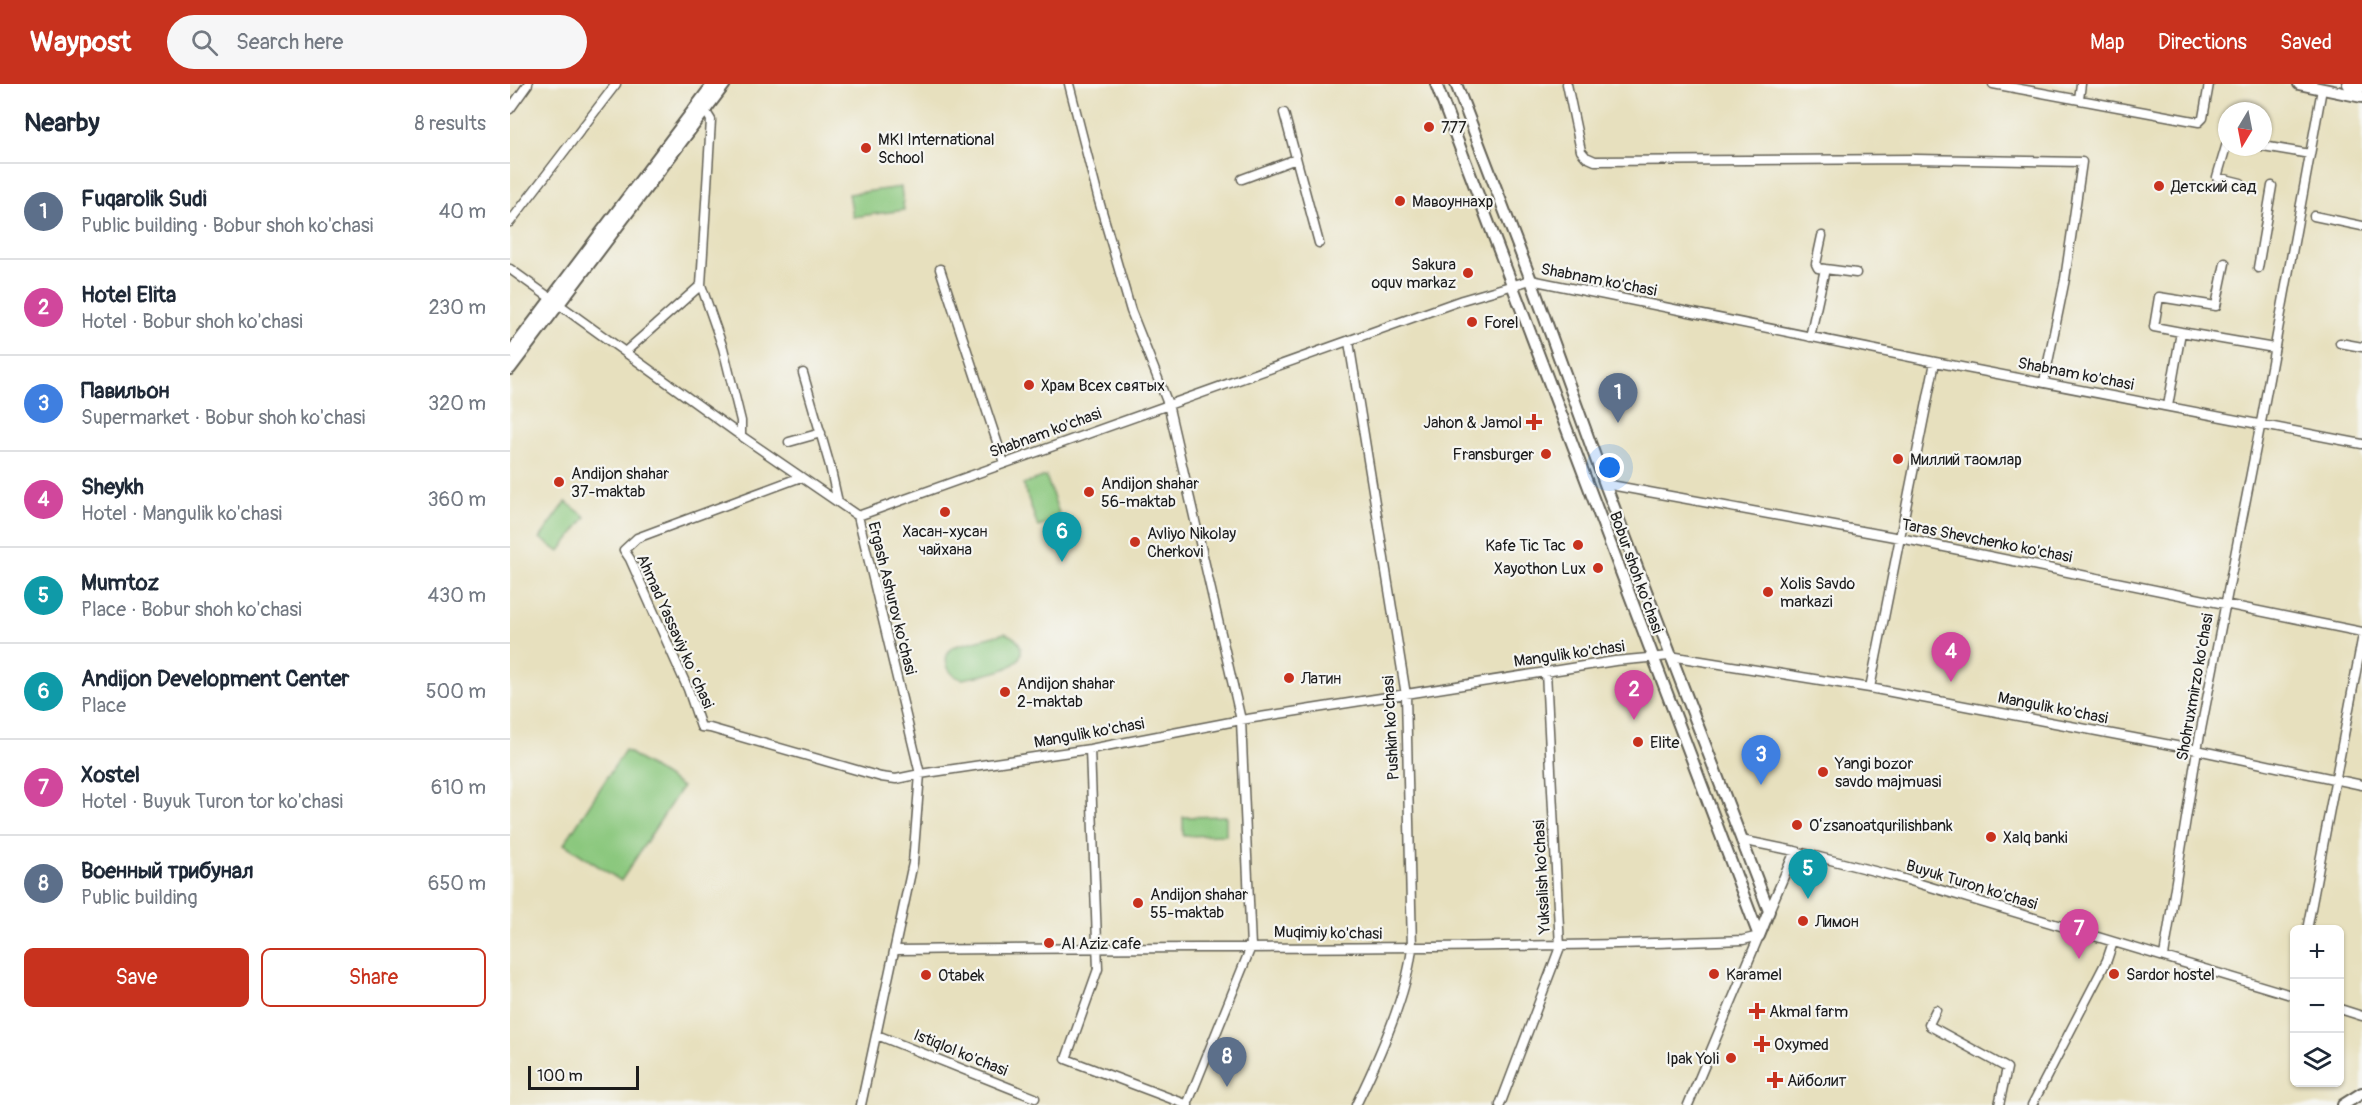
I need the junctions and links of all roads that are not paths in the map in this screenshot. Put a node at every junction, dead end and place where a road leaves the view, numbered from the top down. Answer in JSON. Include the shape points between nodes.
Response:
{"nodes":[{"id":1,"x":528,"y":84,"type":"edge"},
{"id":2,"x":616,"y":84,"type":"edge"},
{"id":3,"x":724,"y":84,"type":"edge"},
{"id":4,"x":1069,"y":84,"type":"edge"},
{"id":5,"x":1436,"y":84,"type":"edge"},
{"id":6,"x":1456,"y":84,"type":"edge"},
{"id":7,"x":1567,"y":84,"type":"edge"},
{"id":8,"x":1993,"y":84,"type":"edge"},
{"id":9,"x":2081,"y":84,"type":"edge"},
{"id":10,"x":2209,"y":84,"type":"edge"},
{"id":11,"x":2299,"y":84,"type":"edge"},
{"id":12,"x":2348,"y":84,"type":"edge"},
{"id":13,"x":2362,"y":87,"type":"edge"},
{"id":14,"x":2322,"y":88,"type":"junction"},
{"id":15,"x":2362,"y":97,"type":"edge"},
{"id":16,"x":2079,"y":99,"type":"junction"},
{"id":17,"x":510,"y":109,"type":"edge"},
{"id":18,"x":706,"y":112,"type":"junction"},
{"id":19,"x":1284,"y":113,"type":"dead end"},
{"id":20,"x":2272,"y":148,"type":"edge"},
{"id":21,"x":2310,"y":154,"type":"junction"},
{"id":22,"x":2223,"y":156,"type":"edge"},
{"id":23,"x":1296,"y":159,"type":"junction"},
{"id":24,"x":1242,"y":179,"type":"dead end"},
{"id":25,"x":2241,"y":183,"type":"dead end"},
{"id":26,"x":2272,"y":186,"type":"dead end"},
{"id":27,"x":2314,"y":216,"type":"dead end"},
{"id":28,"x":510,"y":222,"type":"edge"},
{"id":29,"x":2362,"y":226,"type":"edge"},
{"id":30,"x":1822,"y":236,"type":"dead end"},
{"id":31,"x":1319,"y":243,"type":"dead end"},
{"id":32,"x":2225,"y":263,"type":"dead end"},
{"id":33,"x":2258,"y":268,"type":"dead end"},
{"id":34,"x":510,"y":269,"type":"edge"},
{"id":35,"x":940,"y":269,"type":"dead end"},
{"id":36,"x":1825,"y":269,"type":"junction"},
{"id":37,"x":1856,"y":273,"type":"dead end"},
{"id":38,"x":1532,"y":280,"type":"junction"},
{"id":39,"x":701,"y":285,"type":"junction"},
{"id":40,"x":1512,"y":286,"type":"junction"},
{"id":41,"x":556,"y":301,"type":"junction"},
{"id":42,"x":2181,"y":332,"type":"junction"},
{"id":43,"x":1810,"y":337,"type":"junction"},
{"id":44,"x":1349,"y":342,"type":"junction"},
{"id":45,"x":2340,"y":343,"type":"dead end"},
{"id":46,"x":2362,"y":347,"type":"edge"},
{"id":47,"x":2274,"y":348,"type":"junction"},
{"id":48,"x":625,"y":352,"type":"junction"},
{"id":49,"x":510,"y":353,"type":"edge"},
{"id":50,"x":1935,"y":362,"type":"junction"},
{"id":51,"x":510,"y":369,"type":"edge"},
{"id":52,"x":803,"y":374,"type":"dead end"},
{"id":53,"x":2044,"y":382,"type":"junction"},
{"id":54,"x":1168,"y":404,"type":"junction"},
{"id":55,"x":2168,"y":406,"type":"junction"},
{"id":56,"x":2259,"y":424,"type":"junction"},
{"id":57,"x":821,"y":433,"type":"junction"},
{"id":58,"x":741,"y":436,"type":"junction"},
{"id":59,"x":789,"y":442,"type":"dead end"},
{"id":60,"x":2362,"y":444,"type":"edge"},
{"id":61,"x":1004,"y":463,"type":"junction"},
{"id":62,"x":801,"y":477,"type":"junction"},
{"id":63,"x":1605,"y":484,"type":"junction"},
{"id":64,"x":838,"y":502,"type":"junction"},
{"id":65,"x":858,"y":516,"type":"junction"},
{"id":66,"x":1900,"y":538,"type":"junction"},
{"id":67,"x":2224,"y":604,"type":"junction"},
{"id":68,"x":2362,"y":632,"type":"edge"},
{"id":69,"x":2362,"y":640,"type":"edge"},
{"id":70,"x":1670,"y":656,"type":"junction"},
{"id":71,"x":1652,"y":657,"type":"junction"},
{"id":72,"x":1546,"y":672,"type":"junction"},
{"id":73,"x":1870,"y":688,"type":"junction"},
{"id":74,"x":1406,"y":695,"type":"junction"},
{"id":75,"x":1240,"y":720,"type":"junction"},
{"id":76,"x":1090,"y":748,"type":"junction"},
{"id":77,"x":2197,"y":750,"type":"junction"},
{"id":78,"x":920,"y":774,"type":"junction"},
{"id":79,"x":2335,"y":780,"type":"junction"},
{"id":80,"x":2362,"y":785,"type":"edge"},
{"id":81,"x":1741,"y":840,"type":"junction"},
{"id":82,"x":1795,"y":851,"type":"junction"},
{"id":83,"x":1769,"y":911,"type":"junction"},
{"id":84,"x":2308,"y":925,"type":"edge"},
{"id":85,"x":1759,"y":936,"type":"junction"},
{"id":86,"x":2113,"y":942,"type":"junction"},
{"id":87,"x":1251,"y":946,"type":"junction"},
{"id":88,"x":1097,"y":947,"type":"junction"},
{"id":89,"x":1560,"y":947,"type":"junction"},
{"id":90,"x":1412,"y":948,"type":"junction"},
{"id":91,"x":896,"y":950,"type":"junction"},
{"id":92,"x":2164,"y":956,"type":"junction"},
{"id":93,"x":2290,"y":995,"type":"edge"},
{"id":94,"x":1936,"y":1010,"type":"dead end"},
{"id":95,"x":2344,"y":1010,"type":"edge"},
{"id":96,"x":2362,"y":1016,"type":"edge"},
{"id":97,"x":877,"y":1035,"type":"junction"},
{"id":98,"x":2362,"y":1093,"type":"edge"},
{"id":99,"x":1035,"y":1098,"type":"dead end"},
{"id":100,"x":861,"y":1105,"type":"edge"},
{"id":101,"x":1187,"y":1105,"type":"edge"},
{"id":102,"x":1356,"y":1105,"type":"edge"},
{"id":103,"x":1500,"y":1105,"type":"edge"},
{"id":104,"x":1688,"y":1105,"type":"edge"},
{"id":105,"x":1999,"y":1105,"type":"edge"},
{"id":106,"x":2032,"y":1105,"type":"edge"},
{"id":107,"x":2343,"y":1105,"type":"edge"}],
"edges":[{"from":1,"to":17,"type":"street"},
{"from":2,"to":28,"type":"street"},
{"from":3,"to":18,"type":"main road"},
{"from":3,"to":41,"type":"main road"},
{"from":4,"to":54,"type":"street","via":[[1131,311]]},
{"from":5,"to":40,"type":"main road","name":"Bobur shoh ko'chasi"},
{"from":6,"to":38,"type":"main road","name":"Bobur shoh ko'chasi"},
{"from":7,"to":53,"type":"street","via":[[1581,151],[1595,160],[2084,162]]},
{"from":8,"to":16,"type":"street"},
{"from":9,"to":16,"type":"street"},
{"from":10,"to":16,"type":"street","via":[[2199,122]]},
{"from":11,"to":14,"type":"main road"},
{"from":12,"to":13,"type":"main road"},
{"from":14,"to":15,"type":"main road"},
{"from":14,"to":21,"type":"street","name":"Shohruxmirzo ko'chasi"},
{"from":18,"to":39,"type":"street","via":[[711,120]]},
{"from":18,"to":41,"type":"main road"},
{"from":19,"to":23,"type":"street"},
{"from":20,"to":21,"type":"street"},
{"from":21,"to":47,"type":"street","name":"Shohruxmirzo ko'chasi"},
{"from":22,"to":25,"type":"street","via":[[2217,177]]},
{"from":23,"to":24,"type":"street"},
{"from":23,"to":31,"type":"street"},
{"from":26,"to":33,"type":"street"},
{"from":27,"to":29,"type":"street"},
{"from":30,"to":36,"type":"street","via":[[1816,264]]},
{"from":32,"to":42,"type":"street","via":[[2216,306],[2159,297],[2154,327]]},
{"from":34,"to":41,"type":"street","name":"Ergash Ashurov ko'chasi"},
{"from":35,"to":61,"type":"street"},
{"from":36,"to":37,"type":"street"},
{"from":36,"to":43,"type":"street"},
{"from":38,"to":40,"type":"street","name":"Shabnam ko'chasi"},
{"from":38,"to":43,"type":"street","name":"Shabnam ko'chasi"},
{"from":38,"to":63,"type":"main road","name":"Bobur shoh ko'chasi"},
{"from":39,"to":48,"type":"street"},
{"from":39,"to":58,"type":"street","via":[[723,348],[741,421]]},
{"from":40,"to":44,"type":"street","name":"Shabnam ko'chasi","via":[[1462,300]]},
{"from":40,"to":71,"type":"main road","name":"Bobur shoh ko'chasi"},
{"from":41,"to":48,"type":"street","name":"Ergash Ashurov ko'chasi"},
{"from":41,"to":49,"type":"main road"},
{"from":41,"to":51,"type":"main road"},
{"from":42,"to":47,"type":"street"},
{"from":42,"to":55,"type":"street"},
{"from":43,"to":50,"type":"street","name":"Shabnam ko'chasi"},
{"from":44,"to":54,"type":"street","name":"Shabnam ko'chasi"},
{"from":44,"to":74,"type":"street","name":"Pushkin ko'chasi"},
{"from":45,"to":46,"type":"street"},
{"from":47,"to":56,"type":"street","name":"Shohruxmirzo ko'chasi"},
{"from":48,"to":58,"type":"street","name":"Ergash Ashurov ko'chasi"},
{"from":50,"to":53,"type":"street","name":"Shabnam ko'chasi"},
{"from":50,"to":66,"type":"street"},
{"from":52,"to":57,"type":"street"},
{"from":53,"to":55,"type":"street","name":"Shabnam ko'chasi"},
{"from":54,"to":61,"type":"street","name":"Shabnam ko'chasi"},
{"from":54,"to":75,"type":"street"},
{"from":55,"to":56,"type":"street","name":"Shabnam ko'chasi"},
{"from":56,"to":60,"type":"street","name":"Shabnam ko'chasi"},
{"from":56,"to":67,"type":"street","name":"Shohruxmirzo ko'chasi"},
{"from":57,"to":59,"type":"street"},
{"from":57,"to":64,"type":"street"},
{"from":58,"to":62,"type":"street","name":"Ergash Ashurov ko'chasi"},
{"from":61,"to":65,"type":"street","name":"Shabnam ko'chasi"},
{"from":62,"to":64,"type":"street","name":"Ergash Ashurov ko'chasi"},
{"from":62,"to":78,"type":"street","name":"Ahmad Yassaviy koʻchasi","via":[[637,538],[624,551],[688,688],[701,728],[881,777],[896,779]]},
{"from":63,"to":66,"type":"street","name":"Taras Shevchenko ko'chasi"},
{"from":63,"to":70,"type":"main road","name":"Bobur shoh ko'chasi"},
{"from":64,"to":65,"type":"street","name":"Ergash Ashurov ko'chasi"},
{"from":65,"to":78,"type":"street","name":"Ergash Ashurov ko'chasi"},
{"from":66,"to":67,"type":"street","name":"Taras Shevchenko ko'chasi"},
{"from":66,"to":73,"type":"street"},
{"from":67,"to":68,"type":"street","name":"Taras Shevchenko ko'chasi"},
{"from":67,"to":77,"type":"street","name":"Shohruxmirzo ko'chasi"},
{"from":69,"to":79,"type":"street"},
{"from":70,"to":71,"type":"street","name":"Mangulik ko'chasi"},
{"from":70,"to":73,"type":"street","name":"Mangulik ko'chasi"},
{"from":70,"to":81,"type":"main road","name":"Bobur shoh ko'chasi"},
{"from":71,"to":72,"type":"street","name":"Mangulik ko'chasi"},
{"from":71,"to":85,"type":"main road","name":"Bobur shoh ko'chasi"},
{"from":72,"to":74,"type":"street","name":"Mangulik ko'chasi"},
{"from":72,"to":89,"type":"street","name":"Yuksalish ko'chasi"},
{"from":73,"to":77,"type":"street","name":"Mangulik ko'chasi"},
{"from":74,"to":75,"type":"street","name":"Mangulik ko'chasi"},
{"from":74,"to":90,"type":"street","name":"Pushkin ko'chasi"},
{"from":75,"to":76,"type":"street","name":"Mangulik ko'chasi"},
{"from":75,"to":87,"type":"street"},
{"from":76,"to":78,"type":"street","name":"Mangulik ko'chasi"},
{"from":76,"to":88,"type":"street"},
{"from":77,"to":79,"type":"street","name":"Mangulik ko'chasi"},
{"from":77,"to":92,"type":"street","name":"Shohruxmirzo ko'chasi"},
{"from":78,"to":91,"type":"street","name":"Ergash Ashurov ko'chasi","via":[[913,863]]},
{"from":79,"to":80,"type":"street","name":"Mangulik ko'chasi"},
{"from":79,"to":84,"type":"street"},
{"from":81,"to":82,"type":"street","name":"Buyuk Turon ko'chasi"},
{"from":81,"to":83,"type":"main road","name":"Bobur shoh ko'chasi"},
{"from":82,"to":83,"type":"street"},
{"from":82,"to":86,"type":"street","name":"Buyuk Turon ko'chasi","via":[[1922,884]]},
{"from":83,"to":85,"type":"main road"},
{"from":85,"to":89,"type":"street","name":"Muqimiy ko'chasi","via":[[1743,940]]},
{"from":85,"to":104,"type":"street"},
{"from":86,"to":92,"type":"street","name":"Buyuk Turon ko'chasi"},
{"from":86,"to":106,"type":"street"},
{"from":87,"to":88,"type":"street","name":"Muqimiy ko'chasi"},
{"from":87,"to":90,"type":"street","name":"Muqimiy ko'chasi"},
{"from":87,"to":101,"type":"street"},
{"from":88,"to":91,"type":"street","name":"Muqimiy ko'chasi"},
{"from":88,"to":101,"type":"street","via":[[1098,969],[1066,1059]]},
{"from":89,"to":90,"type":"street","name":"Muqimiy ko'chasi"},
{"from":89,"to":103,"type":"street","name":"Yuksalish ko'chasi"},
{"from":90,"to":102,"type":"street","name":"Pushkin ko'chasi","via":[[1409,974]]},
{"from":91,"to":97,"type":"street","name":"Ergash Ashurov ko'chasi"},
{"from":92,"to":93,"type":"street","name":"Buyuk Turon ko'chasi"},
{"from":94,"to":105,"type":"street","via":[[1930,1026],[2007,1068]]},
{"from":95,"to":96,"type":"street"},
{"from":97,"to":99,"type":"street","name":"Istiqlol ko'chasi"},
{"from":97,"to":100,"type":"street","name":"Ergash Ashurov ko'chasi"},
{"from":98,"to":107,"type":"main road"}]}
